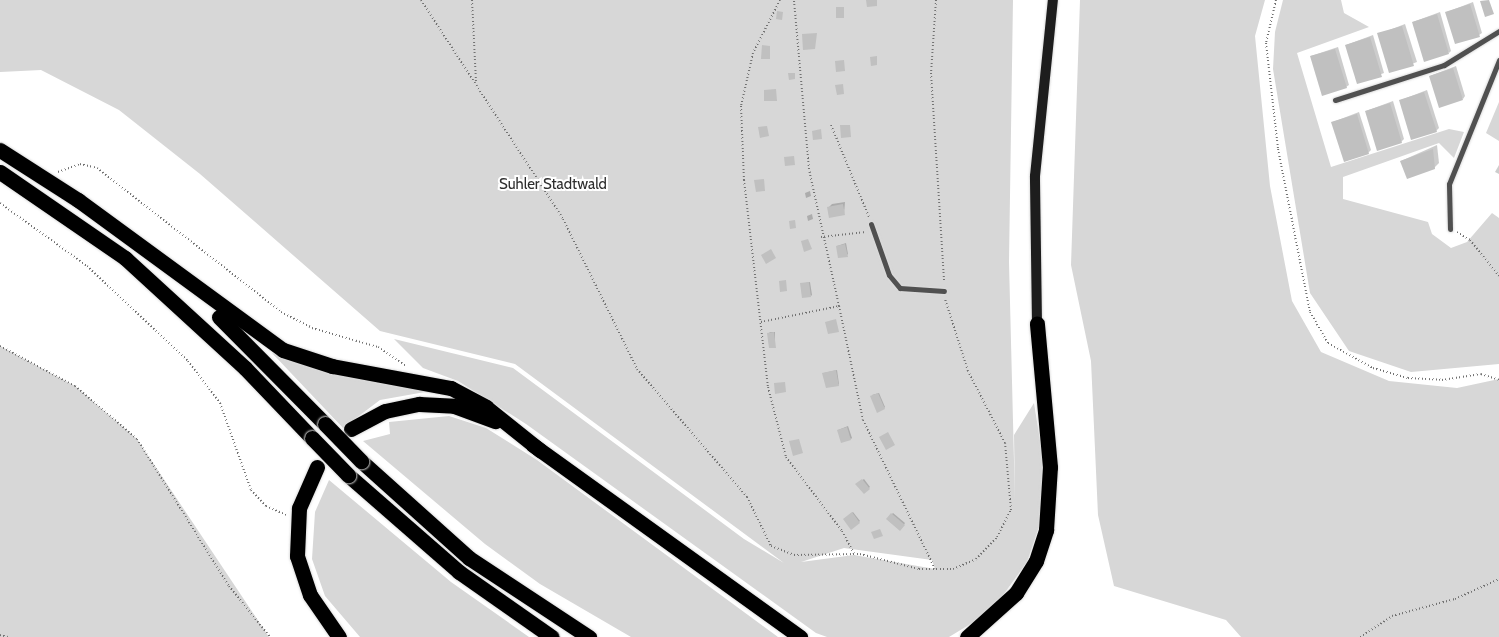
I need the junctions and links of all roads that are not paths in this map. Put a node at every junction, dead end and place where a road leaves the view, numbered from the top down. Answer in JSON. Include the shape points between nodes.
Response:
{"nodes":[{"id":1,"x":1053,"y":0,"type":"edge"},
{"id":2,"x":1499,"y":30,"type":"edge"},
{"id":3,"x":1499,"y":60,"type":"edge"},
{"id":4,"x":1335,"y":100,"type":"dead end"},
{"id":5,"x":0,"y":150,"type":"edge"},
{"id":6,"x":0,"y":172,"type":"edge"},
{"id":7,"x":871,"y":224,"type":"road end"},
{"id":8,"x":1450,"y":228,"type":"road end"},
{"id":9,"x":143,"y":247,"type":"junction"},
{"id":10,"x":944,"y":291,"type":"road end"},
{"id":11,"x":1038,"y":324,"type":"joint"},
{"id":12,"x":352,"y":429,"type":"dead end"},
{"id":13,"x":541,"y":451,"type":"junction"},
{"id":14,"x":316,"y":467,"type":"dead end"},
{"id":15,"x":982,"y":631,"type":"edge"},
{"id":16,"x":339,"y":637,"type":"edge"},
{"id":17,"x":552,"y":637,"type":"edge"},
{"id":18,"x":589,"y":637,"type":"edge"},
{"id":19,"x":800,"y":637,"type":"edge"},
{"id":20,"x":967,"y":637,"type":"edge"}],
"edges":[{"from":1,"to":11,"type":"main road","via":[[1035,176]]},
{"from":2,"to":4,"type":"lane","via":[[1444,65]]},
{"from":3,"to":8,"type":"lane","via":[[1449,184]]},
{"from":5,"to":9,"type":"highway"},
{"from":6,"to":17,"type":"highway","bridge":true,"via":[[125,258],[232,355],[348,474],[458,572]]},
{"from":7,"to":10,"type":"lane","via":[[889,275],[900,288]]},
{"from":9,"to":13,"type":"highway","via":[[283,350],[332,366],[424,380],[474,399]]},
{"from":9,"to":18,"type":"highway","bridge":true,"via":[[196,294],[361,461],[469,558]]},
{"from":11,"to":15,"type":"highway","via":[[1050,466],[1049,513],[1030,573],[1012,600]]},
{"from":12,"to":13,"type":"highway","via":[[394,408],[442,405],[484,416]]},
{"from":13,"to":19,"type":"highway"},
{"from":14,"to":16,"type":"highway","via":[[298,518],[296,546],[302,576],[320,613]]},
{"from":15,"to":20,"type":"highway"}]}
